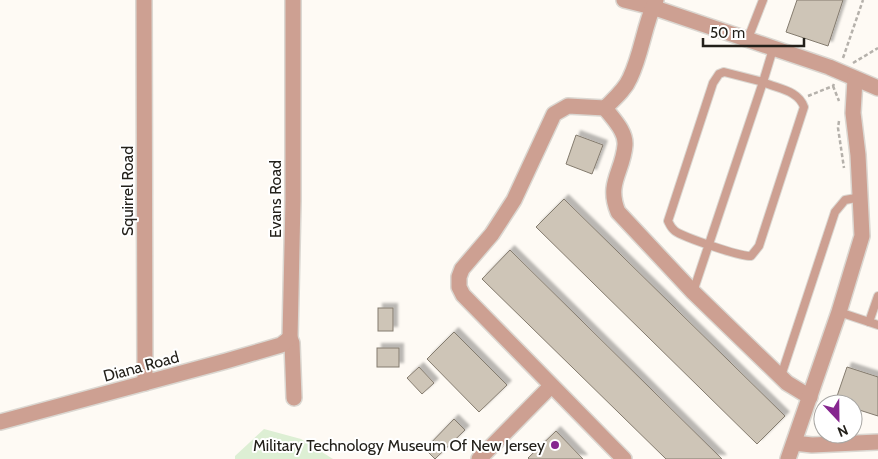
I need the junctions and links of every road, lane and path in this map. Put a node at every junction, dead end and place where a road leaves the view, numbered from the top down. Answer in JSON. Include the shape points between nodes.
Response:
{"nodes":[{"id":1,"x":144,"y":0,"type":"edge"},
{"id":2,"x":293,"y":0,"type":"edge"},
{"id":3,"x":624,"y":0,"type":"edge"},
{"id":4,"x":763,"y":0,"type":"edge"},
{"id":5,"x":863,"y":0,"type":"edge"},
{"id":6,"x":654,"y":4,"type":"edge"},
{"id":7,"x":747,"y":41,"type":"junction"},
{"id":8,"x":878,"y":48,"type":"edge"},
{"id":9,"x":773,"y":49,"type":"junction"},
{"id":10,"x":838,"y":71,"type":"junction"},
{"id":11,"x":855,"y":79,"type":"junction"},
{"id":12,"x":763,"y":82,"type":"junction"},
{"id":13,"x":878,"y":88,"type":"edge"},
{"id":14,"x":801,"y":99,"type":"junction"},
{"id":15,"x":605,"y":108,"type":"junction"},
{"id":16,"x":860,"y":197,"type":"junction"},
{"id":17,"x":710,"y":244,"type":"junction"},
{"id":18,"x":693,"y":292,"type":"junction"},
{"id":19,"x":878,"y":296,"type":"edge"},
{"id":20,"x":840,"y":312,"type":"junction"},
{"id":21,"x":869,"y":322,"type":"junction"},
{"id":22,"x":878,"y":325,"type":"edge"},
{"id":23,"x":290,"y":338,"type":"junction"},
{"id":24,"x":781,"y":376,"type":"junction"},
{"id":25,"x":145,"y":383,"type":"junction"},
{"id":26,"x":551,"y":386,"type":"junction"},
{"id":27,"x":810,"y":397,"type":"junction"},
{"id":28,"x":294,"y":398,"type":"dead end"},
{"id":29,"x":0,"y":422,"type":"edge"},
{"id":30,"x":878,"y":442,"type":"edge"},
{"id":31,"x":794,"y":443,"type":"junction"},
{"id":32,"x":478,"y":459,"type":"edge"},
{"id":33,"x":624,"y":459,"type":"edge"},
{"id":34,"x":788,"y":459,"type":"edge"}],
"edges":[{"from":1,"to":25,"type":"street","name":"Squirrel Road"},
{"from":2,"to":23,"type":"street","name":"Evans Road"},
{"from":3,"to":6,"type":"street"},
{"from":4,"to":7,"type":"lane"},
{"from":5,"to":10,"type":"path"},
{"from":6,"to":7,"type":"street"},
{"from":6,"to":15,"type":"street","via":[[630,79]]},
{"from":7,"to":9,"type":"street"},
{"from":8,"to":10,"type":"path"},
{"from":9,"to":10,"type":"street"},
{"from":9,"to":12,"type":"lane"},
{"from":10,"to":11,"type":"street"},
{"from":10,"to":14,"type":"path","via":[[834,86]]},
{"from":11,"to":13,"type":"street"},
{"from":11,"to":16,"type":"street","via":[[853,113]]},
{"from":12,"to":14,"type":"lane","via":[[794,93]]},
{"from":12,"to":17,"type":"lane"},
{"from":12,"to":17,"type":"lane","via":[[724,72],[719,74],[713,83],[674,202],[668,221],[670,226],[676,232]]},
{"from":14,"to":17,"type":"lane","via":[[804,107],[755,251],[751,256],[745,256]]},
{"from":15,"to":18,"type":"street","via":[[621,128],[626,144],[613,184],[618,212]]},
{"from":15,"to":26,"type":"street","via":[[568,106],[554,114],[514,200],[492,234],[462,268],[459,277],[462,295]]},
{"from":16,"to":20,"type":"street","via":[[862,236]]},
{"from":16,"to":24,"type":"lane","via":[[845,200],[835,212]]},
{"from":17,"to":18,"type":"lane"},
{"from":18,"to":24,"type":"street"},
{"from":19,"to":21,"type":"lane"},
{"from":20,"to":21,"type":"lane"},
{"from":20,"to":27,"type":"street"},
{"from":21,"to":22,"type":"lane"},
{"from":23,"to":25,"type":"street","name":"Diana Road","via":[[282,345]]},
{"from":23,"to":28,"type":"street","name":"Evans Road"},
{"from":24,"to":27,"type":"street"},
{"from":25,"to":29,"type":"street","name":"Diana Road"},
{"from":26,"to":32,"type":"street"},
{"from":26,"to":33,"type":"street"},
{"from":27,"to":31,"type":"street"},
{"from":30,"to":31,"type":"street","via":[[812,446]]},
{"from":31,"to":34,"type":"street"}]}
